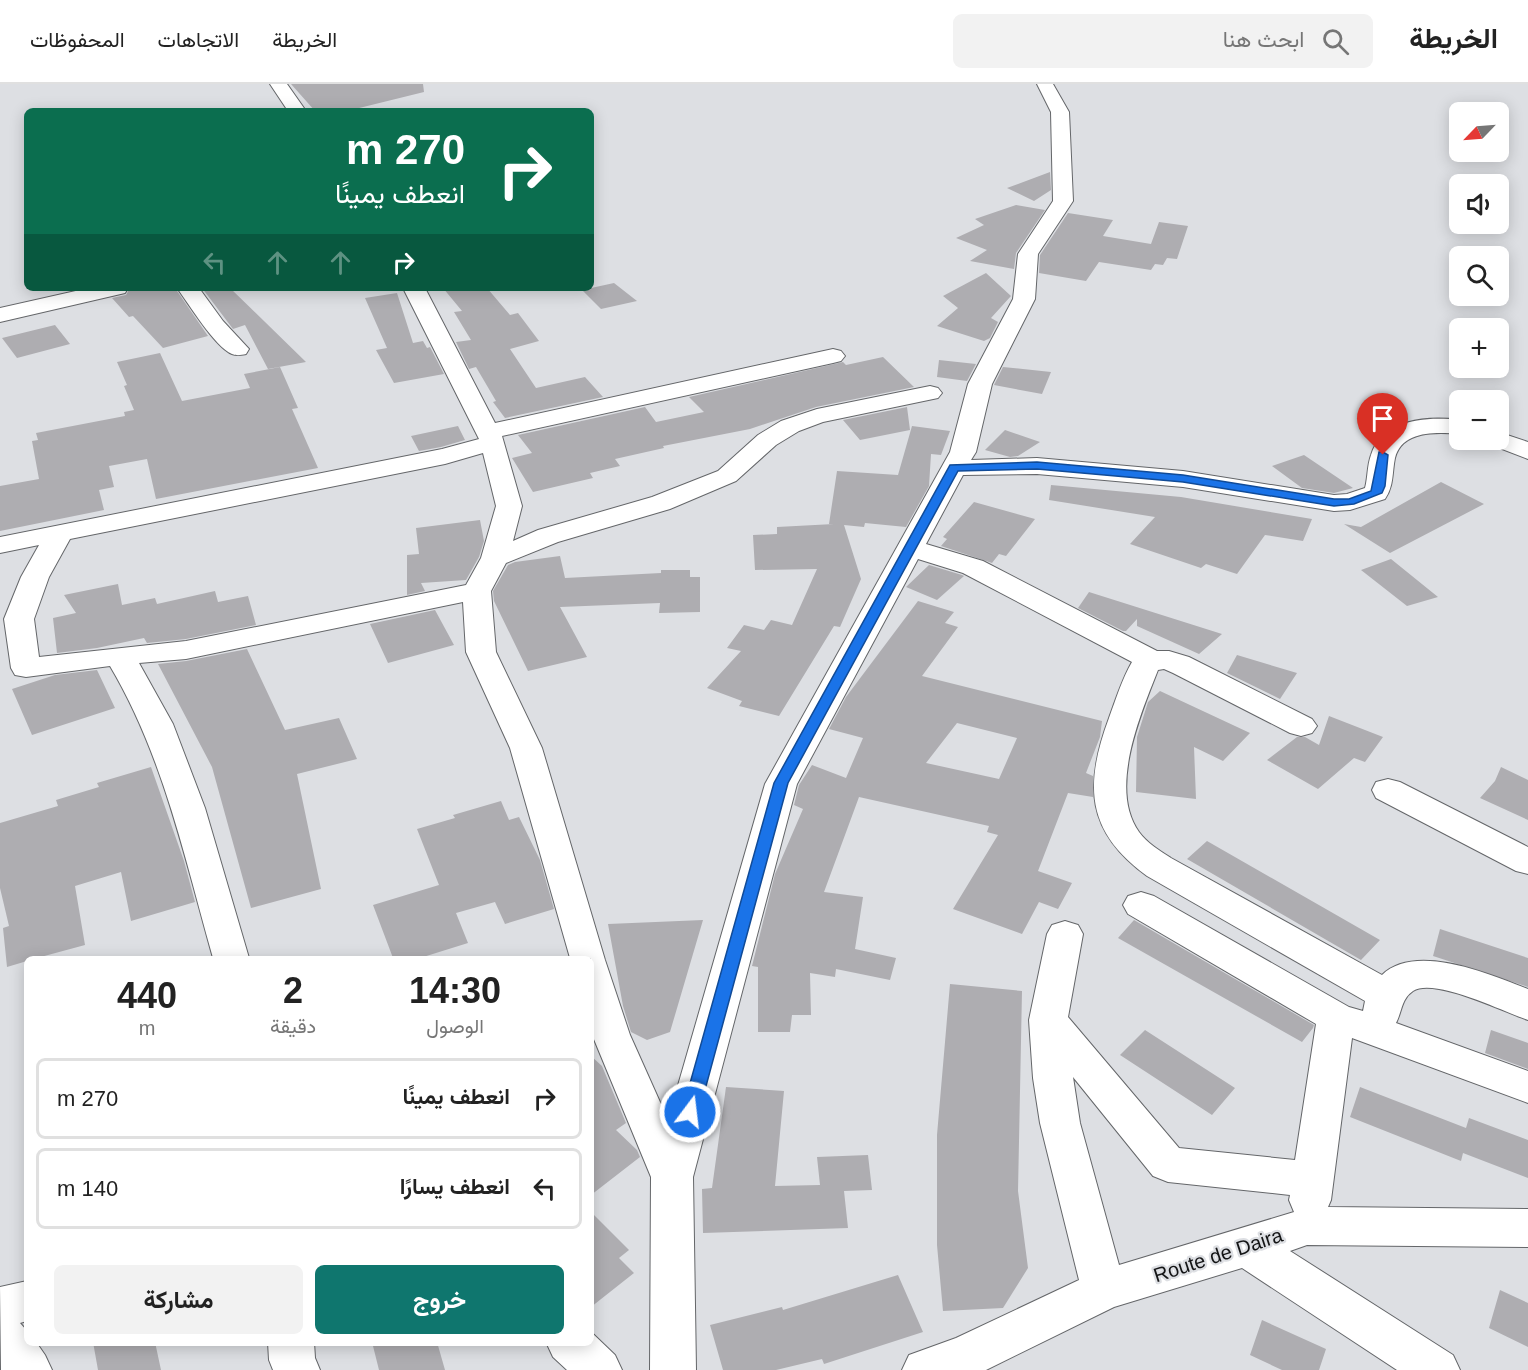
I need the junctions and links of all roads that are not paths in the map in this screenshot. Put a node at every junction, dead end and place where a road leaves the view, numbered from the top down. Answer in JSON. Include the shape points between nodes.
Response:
{"nodes":[{"id":1,"x":278,"y":84,"type":"edge"},
{"id":2,"x":1045,"y":84,"type":"edge"},
{"id":3,"x":295,"y":108,"type":"edge"},
{"id":4,"x":104,"y":291,"type":"edge"},
{"id":5,"x":190,"y":291,"type":"edge"},
{"id":6,"x":416,"y":291,"type":"edge"},
{"id":7,"x":0,"y":315,"type":"edge"},
{"id":8,"x":238,"y":349,"type":"dead end"},
{"id":9,"x":833,"y":356,"type":"dead end"},
{"id":10,"x":930,"y":393,"type":"dead end"},
{"id":11,"x":1449,"y":426,"type":"edge"},
{"id":12,"x":490,"y":437,"type":"junction"},
{"id":13,"x":1509,"y":443,"type":"edge"},
{"id":14,"x":1528,"y":450,"type":"edge"},
{"id":15,"x":954,"y":468,"type":"junction"},
{"id":16,"x":60,"y":533,"type":"junction"},
{"id":17,"x":0,"y":545,"type":"edge"},
{"id":18,"x":910,"y":548,"type":"junction"},
{"id":19,"x":495,"y":558,"type":"junction"},
{"id":20,"x":477,"y":591,"type":"junction"},
{"id":21,"x":119,"y":656,"type":"junction"},
{"id":22,"x":1152,"y":662,"type":"junction"},
{"id":23,"x":1301,"y":726,"type":"dead end"},
{"id":24,"x":1388,"y":790,"type":"dead end"},
{"id":25,"x":1528,"y":861,"type":"edge"},
{"id":26,"x":1141,"y":905,"type":"dead end"},
{"id":27,"x":1065,"y":934,"type":"dead end"},
{"id":28,"x":230,"y":956,"type":"edge"},
{"id":29,"x":587,"y":956,"type":"edge"},
{"id":30,"x":594,"y":978,"type":"edge"},
{"id":31,"x":1386,"y":995,"type":"junction"},
{"id":32,"x":1528,"y":1005,"type":"edge"},
{"id":33,"x":1336,"y":1017,"type":"junction"},
{"id":34,"x":1048,"y":1020,"type":"junction"},
{"id":35,"x":1377,"y":1033,"type":"junction"},
{"id":36,"x":1528,"y":1087,"type":"edge"},
{"id":37,"x":672,"y":1177,"type":"junction"},
{"id":38,"x":1313,"y":1180,"type":"junction"},
{"id":39,"x":1307,"y":1226,"type":"junction"},
{"id":40,"x":1528,"y":1228,"type":"edge"},
{"id":41,"x":1247,"y":1247,"type":"junction"},
{"id":42,"x":1104,"y":1290,"type":"junction"},
{"id":43,"x":24,"y":1302,"type":"edge"},
{"id":44,"x":0,"y":1307,"type":"edge"},
{"id":45,"x":0,"y":1332,"type":"edge"},
{"id":46,"x":291,"y":1346,"type":"edge"},
{"id":47,"x":572,"y":1346,"type":"edge"},
{"id":48,"x":29,"y":1370,"type":"edge"},
{"id":49,"x":297,"y":1370,"type":"edge"},
{"id":50,"x":599,"y":1370,"type":"edge"},
{"id":51,"x":673,"y":1370,"type":"edge"},
{"id":52,"x":925,"y":1370,"type":"edge"},
{"id":53,"x":1437,"y":1370,"type":"edge"}],
"edges":[{"from":1,"to":3,"type":"street"},
{"from":2,"to":15,"type":"street","via":[[1060,112],[1063,201],[1028,254],[1024,299],[980,384],[963,452]]},
{"from":4,"to":7,"type":"street"},
{"from":5,"to":8,"type":"street","via":[[215,326]]},
{"from":6,"to":12,"type":"street"},
{"from":9,"to":12,"type":"street"},
{"from":10,"to":19,"type":"street","via":[[817,416],[789,426],[727,476],[661,503],[548,536]]},
{"from":11,"to":15,"type":"street","via":[[1410,430],[1394,437],[1383,455],[1376,493],[1350,502],[1334,503],[1183,479],[1037,466]]},
{"from":12,"to":16,"type":"street","via":[[445,456]]},
{"from":12,"to":19,"type":"street","via":[[509,506]]},
{"from":13,"to":14,"type":"street"},
{"from":15,"to":18,"type":"street"},
{"from":16,"to":17,"type":"street"},
{"from":16,"to":21,"type":"street","via":[[35,577],[19,619],[26,668]]},
{"from":18,"to":22,"type":"street","via":[[973,567]]},
{"from":18,"to":37,"type":"street","via":[[781,783]]},
{"from":19,"to":20,"type":"street"},
{"from":20,"to":21,"type":"street","via":[[186,650]]},
{"from":20,"to":29,"type":"street","via":[[481,652],[526,748]]},
{"from":21,"to":28,"type":"street","via":[[157,724],[188,808]]},
{"from":22,"to":23,"type":"street","via":[[1171,660]]},
{"from":22,"to":31,"type":"street","via":[[1145,666],[1118,729],[1110,788],[1113,816],[1122,833],[1137,851],[1159,867]]},
{"from":24,"to":25,"type":"street"},
{"from":26,"to":33,"type":"street"},
{"from":27,"to":34,"type":"street"},
{"from":30,"to":37,"type":"street","via":[[611,1035]]},
{"from":31,"to":32,"type":"street","via":[[1398,982],[1427,973],[1447,976]]},
{"from":31,"to":35,"type":"street"},
{"from":33,"to":35,"type":"street"},
{"from":33,"to":38,"type":"street"},
{"from":34,"to":38,"type":"street","via":[[1168,1164]]},
{"from":34,"to":42,"type":"street","via":[[1060,1123]]},
{"from":35,"to":36,"type":"street"},
{"from":37,"to":51,"type":"street"},
{"from":38,"to":39,"type":"street"},
{"from":39,"to":40,"type":"street","name":"Route de Daira"},
{"from":39,"to":41,"type":"street","name":"Route de Daira"},
{"from":41,"to":42,"type":"street","name":"Route de Daira"},
{"from":41,"to":53,"type":"street"},
{"from":42,"to":52,"type":"street","name":"Route de Daira","via":[[965,1357]]},
{"from":43,"to":44,"type":"street"},
{"from":45,"to":48,"type":"street"},
{"from":46,"to":49,"type":"street","via":[[291,1360]]},
{"from":47,"to":50,"type":"street"}]}
